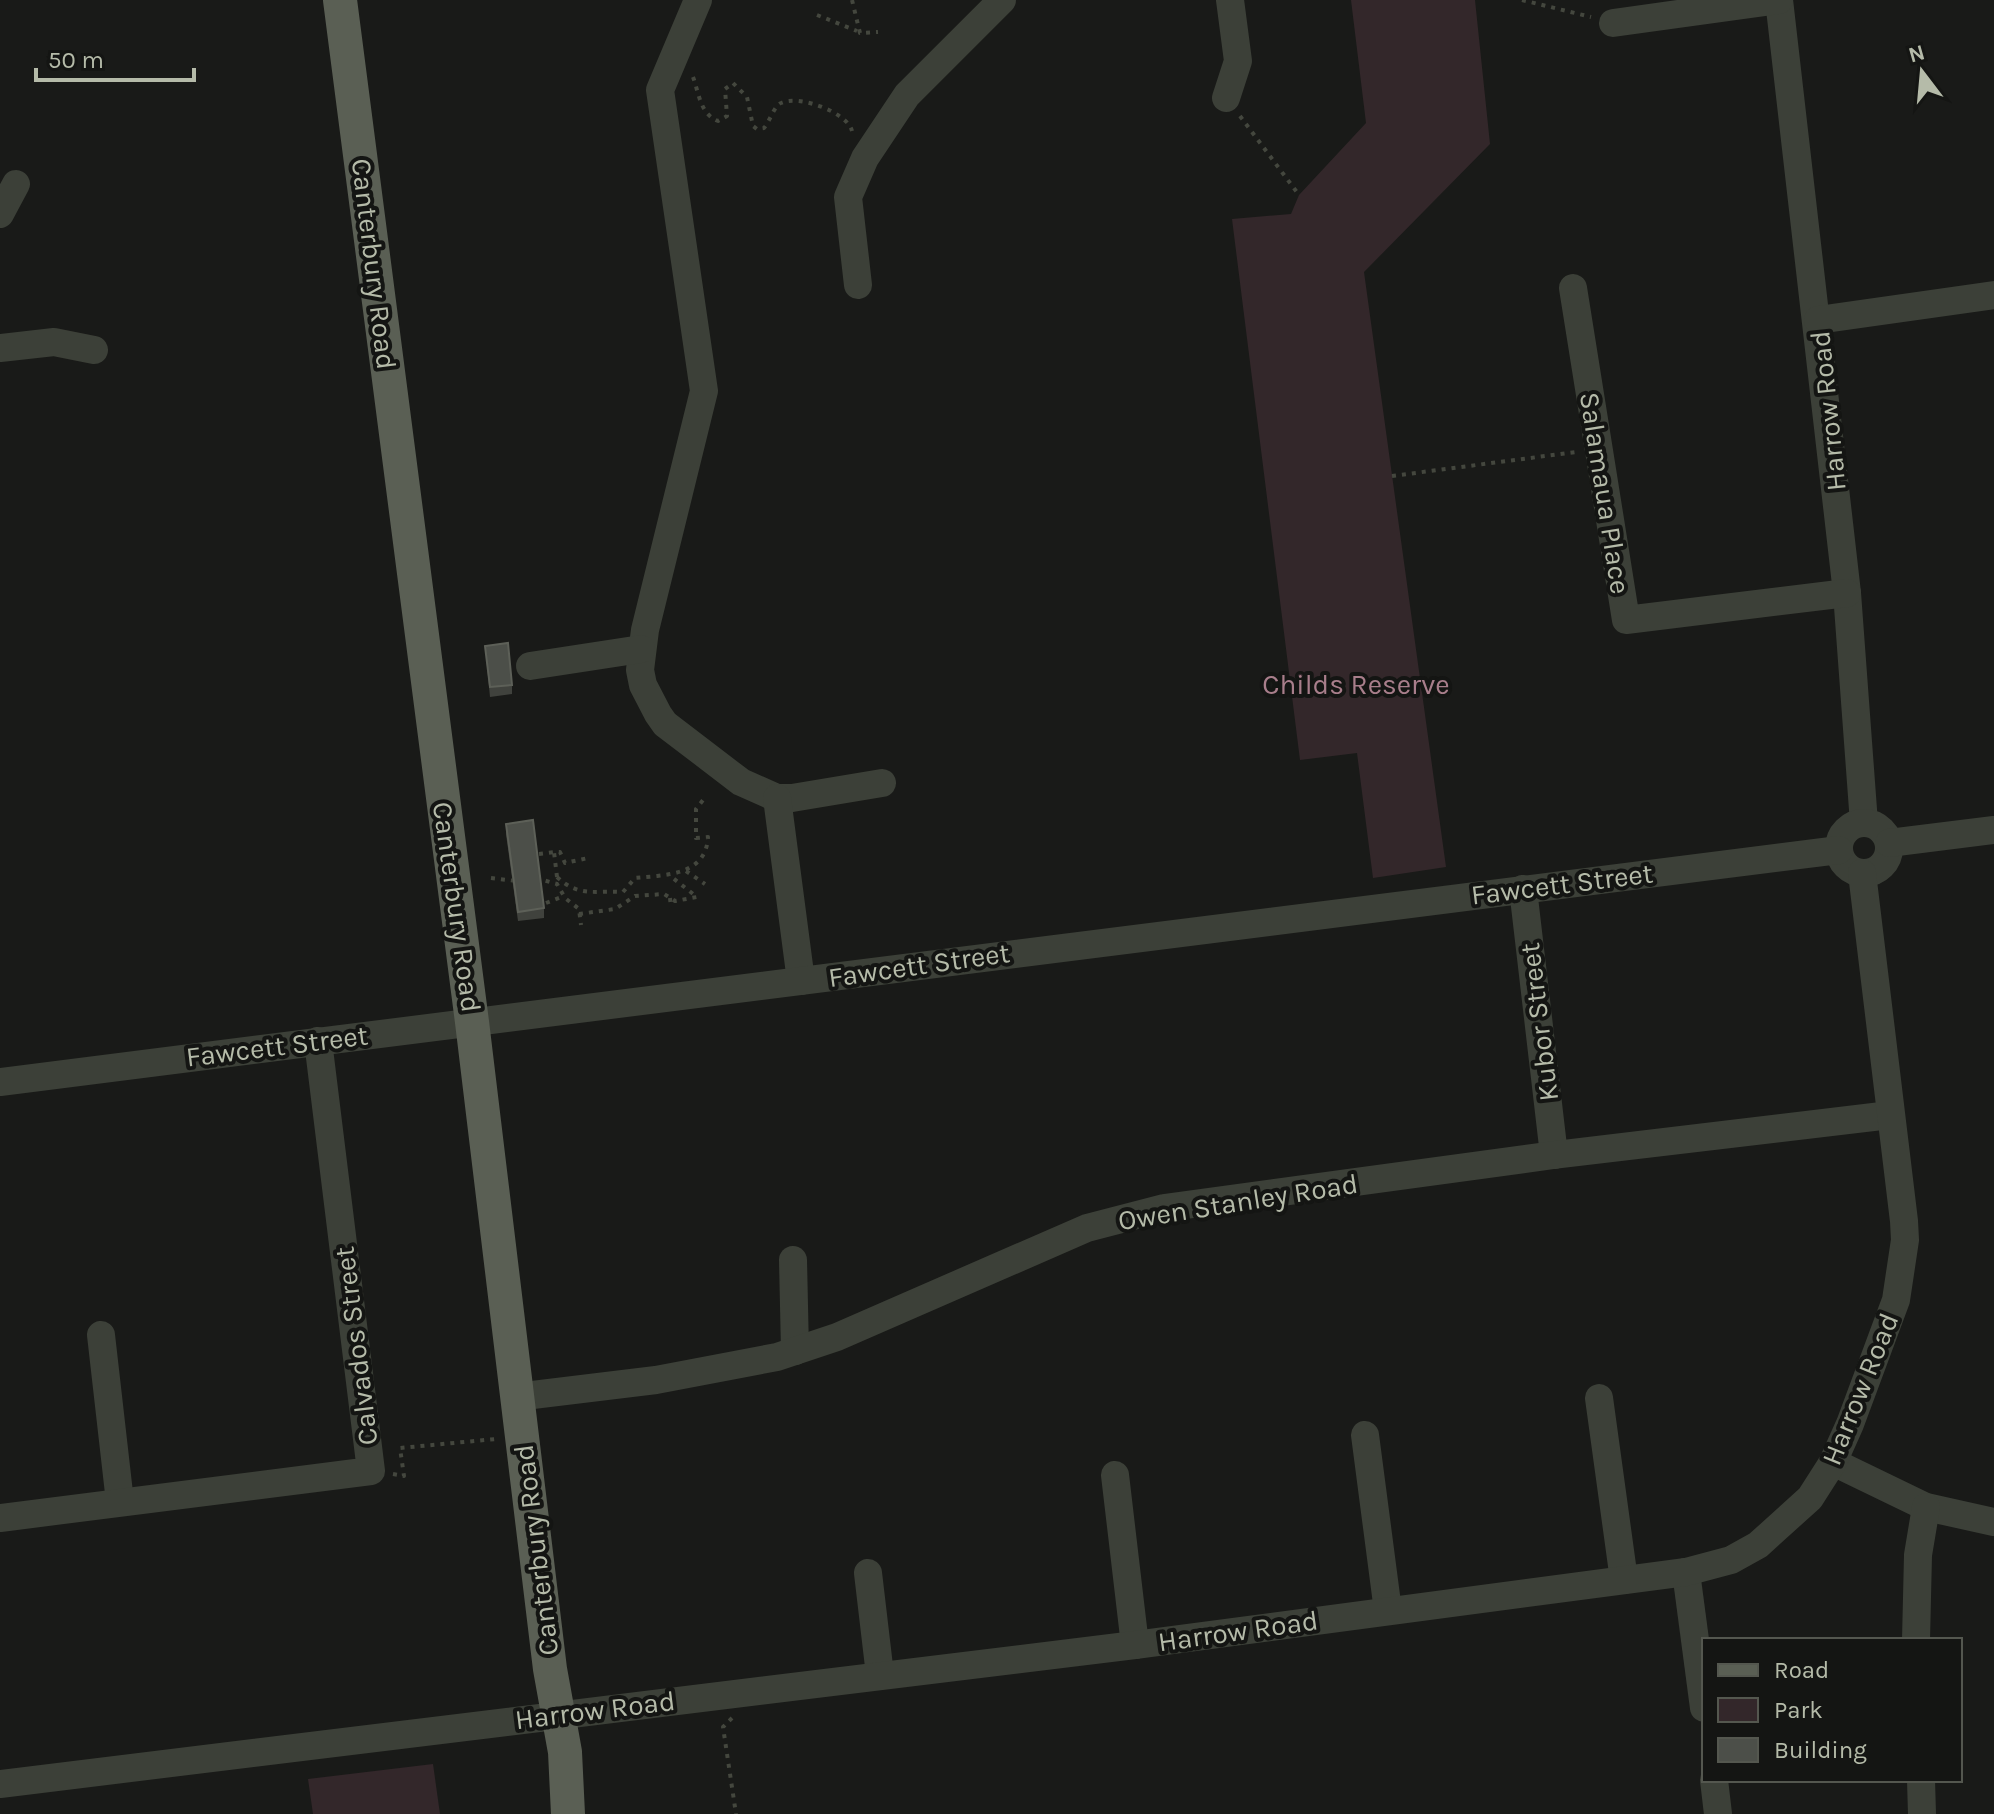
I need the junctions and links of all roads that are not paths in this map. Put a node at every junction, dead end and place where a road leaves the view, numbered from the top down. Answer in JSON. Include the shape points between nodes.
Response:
{"nodes":[{"id":1,"x":340,"y":0,"type":"edge"},
{"id":2,"x":698,"y":0,"type":"edge"},
{"id":3,"x":1002,"y":0,"type":"edge"},
{"id":4,"x":1230,"y":0,"type":"edge"},
{"id":5,"x":1779,"y":0,"type":"edge"},
{"id":6,"x":1613,"y":23,"type":"road end"},
{"id":7,"x":1226,"y":98,"type":"road end"},
{"id":8,"x":16,"y":184,"type":"dead end"},
{"id":9,"x":0,"y":214,"type":"edge"},
{"id":10,"x":858,"y":285,"type":"dead end"},
{"id":11,"x":1573,"y":288,"type":"dead end"},
{"id":12,"x":1994,"y":295,"type":"edge"},
{"id":13,"x":1818,"y":320,"type":"junction"},
{"id":14,"x":0,"y":348,"type":"edge"},
{"id":15,"x":94,"y":350,"type":"dead end"},
{"id":16,"x":1847,"y":593,"type":"junction"},
{"id":17,"x":641,"y":649,"type":"junction"},
{"id":18,"x":530,"y":666,"type":"dead end"},
{"id":19,"x":882,"y":783,"type":"dead end"},
{"id":20,"x":777,"y":798,"type":"junction"},
{"id":21,"x":1864,"y":823,"type":"junction"},
{"id":22,"x":1994,"y":830,"type":"edge"},
{"id":23,"x":1889,"y":843,"type":"junction"},
{"id":24,"x":1839,"y":850,"type":"junction"},
{"id":25,"x":1862,"y":873,"type":"junction"},
{"id":26,"x":1523,"y":889,"type":"junction"},
{"id":27,"x":801,"y":981,"type":"junction"},
{"id":28,"x":472,"y":1022,"type":"junction"},
{"id":29,"x":318,"y":1041,"type":"junction"},
{"id":30,"x":0,"y":1082,"type":"edge"},
{"id":31,"x":1890,"y":1115,"type":"junction"},
{"id":32,"x":1554,"y":1155,"type":"junction"},
{"id":33,"x":793,"y":1260,"type":"dead end"},
{"id":34,"x":101,"y":1335,"type":"dead end"},
{"id":35,"x":795,"y":1351,"type":"junction"},
{"id":36,"x":516,"y":1397,"type":"junction"},
{"id":37,"x":1599,"y":1398,"type":"dead end"},
{"id":38,"x":1365,"y":1435,"type":"dead end"},
{"id":39,"x":1833,"y":1462,"type":"junction"},
{"id":40,"x":1115,"y":1475,"type":"dead end"},
{"id":41,"x":120,"y":1502,"type":"junction"},
{"id":42,"x":1926,"y":1507,"type":"junction"},
{"id":43,"x":0,"y":1518,"type":"edge"},
{"id":44,"x":1994,"y":1522,"type":"edge"},
{"id":45,"x":1686,"y":1572,"type":"junction"},
{"id":46,"x":868,"y":1573,"type":"dead end"},
{"id":47,"x":1624,"y":1580,"type":"junction"},
{"id":48,"x":1388,"y":1611,"type":"junction"},
{"id":49,"x":1916,"y":1638,"type":"edge"},
{"id":50,"x":1135,"y":1645,"type":"junction"},
{"id":51,"x":880,"y":1675,"type":"junction"},
{"id":52,"x":1702,"y":1693,"type":"edge"},
{"id":53,"x":558,"y":1714,"type":"junction"},
{"id":54,"x":1714,"y":1782,"type":"edge"},
{"id":55,"x":1921,"y":1782,"type":"edge"},
{"id":56,"x":0,"y":1784,"type":"edge"},
{"id":57,"x":568,"y":1814,"type":"edge"},
{"id":58,"x":1718,"y":1814,"type":"edge"},
{"id":59,"x":1922,"y":1814,"type":"edge"}],
"edges":[{"from":1,"to":28,"type":"main road","name":"Canterbury Road"},
{"from":2,"to":17,"type":"street","via":[[660,90],[704,391]]},
{"from":3,"to":10,"type":"street","via":[[907,95],[865,158],[848,197]]},
{"from":4,"to":7,"type":"street","via":[[1238,61]]},
{"from":5,"to":6,"type":"street"},
{"from":5,"to":13,"type":"street","name":"Harrow Road"},
{"from":8,"to":9,"type":"street"},
{"from":11,"to":16,"type":"street","name":"Salamaua Place","via":[[1626,620]]},
{"from":12,"to":13,"type":"street"},
{"from":13,"to":16,"type":"street","name":"Harrow Road"},
{"from":14,"to":15,"type":"street","via":[[54,342]]},
{"from":16,"to":21,"type":"street","name":"Harrow Road"},
{"from":17,"to":18,"type":"street"},
{"from":17,"to":20,"type":"street","via":[[643,685],[665,724],[741,782]]},
{"from":19,"to":20,"type":"street"},
{"from":20,"to":27,"type":"street"},
{"from":21,"to":23,"type":"street","via":[[1883,831]]},
{"from":21,"to":24,"type":"street","via":[[1848,829]]},
{"from":22,"to":23,"type":"street"},
{"from":23,"to":25,"type":"street","via":[[1885,862]]},
{"from":24,"to":25,"type":"street","via":[[1844,863]]},
{"from":24,"to":26,"type":"street","name":"Fawcett Street"},
{"from":25,"to":31,"type":"street","name":"Harrow Road"},
{"from":26,"to":27,"type":"street","name":"Fawcett Street"},
{"from":26,"to":32,"type":"street","name":"Kubor Street"},
{"from":27,"to":28,"type":"street","name":"Fawcett Street"},
{"from":28,"to":29,"type":"street","name":"Fawcett Street"},
{"from":28,"to":36,"type":"main road","name":"Canterbury Road"},
{"from":29,"to":30,"type":"street","name":"Fawcett Street"},
{"from":29,"to":41,"type":"street","name":"Calvados Street","via":[[371,1471]]},
{"from":31,"to":32,"type":"street","name":"Owen Stanley Road"},
{"from":31,"to":39,"type":"street","name":"Harrow Road","via":[[1904,1221],[1901,1282]]},
{"from":32,"to":35,"type":"street","name":"Owen Stanley Road","via":[[1148,1212],[1087,1228]]},
{"from":33,"to":35,"type":"street"},
{"from":34,"to":41,"type":"street"},
{"from":35,"to":36,"type":"street","name":"Owen Stanley Road","via":[[656,1380]]},
{"from":36,"to":53,"type":"main road","name":"Canterbury Road"},
{"from":37,"to":47,"type":"street"},
{"from":38,"to":48,"type":"street"},
{"from":39,"to":42,"type":"street"},
{"from":39,"to":45,"type":"street","name":"Harrow Road","via":[[1810,1498],[1775,1532],[1731,1560]]},
{"from":40,"to":50,"type":"street"},
{"from":41,"to":43,"type":"street","name":"Calvados Street"},
{"from":42,"to":44,"type":"street"},
{"from":42,"to":49,"type":"street","via":[[1918,1555]]},
{"from":45,"to":47,"type":"street","name":"Harrow Road"},
{"from":45,"to":52,"type":"street"},
{"from":46,"to":51,"type":"street"},
{"from":47,"to":48,"type":"street","name":"Harrow Road"},
{"from":48,"to":50,"type":"street","name":"Harrow Road"},
{"from":50,"to":51,"type":"street","name":"Harrow Road"},
{"from":51,"to":53,"type":"street","name":"Harrow Road"},
{"from":53,"to":56,"type":"street","name":"Harrow Road"},
{"from":53,"to":57,"type":"main road","name":"Canterbury Road"},
{"from":54,"to":58,"type":"street"},
{"from":55,"to":59,"type":"street"}]}
